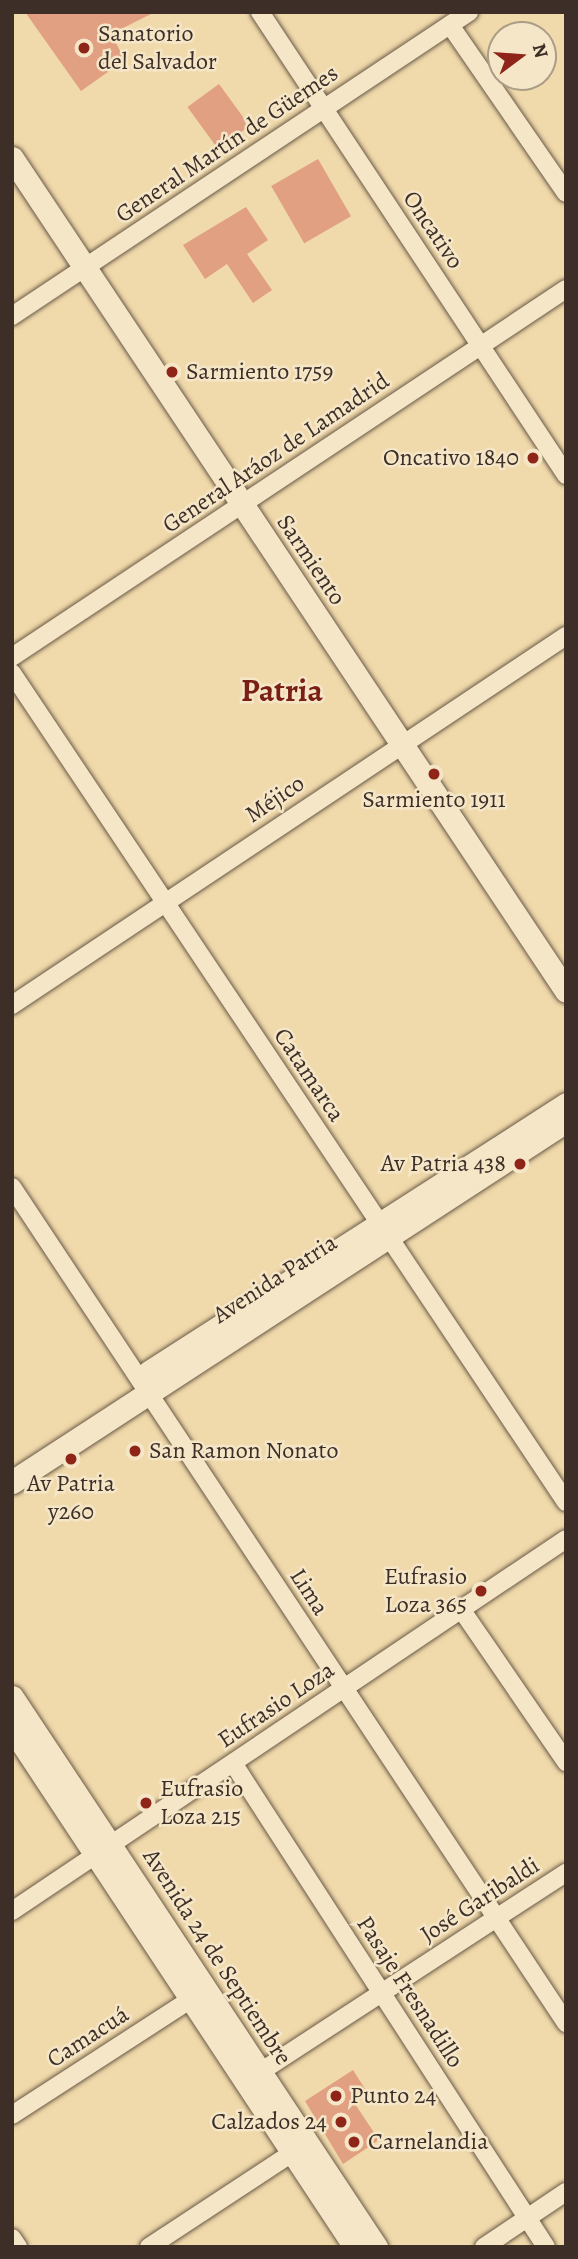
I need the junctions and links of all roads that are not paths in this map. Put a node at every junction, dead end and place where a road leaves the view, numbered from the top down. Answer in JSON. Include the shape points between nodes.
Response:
{"nodes":[{"id":1,"x":260,"y":12,"type":"edge"},
{"id":2,"x":470,"y":12,"type":"edge"},
{"id":3,"x":450,"y":25,"type":"junction"},
{"id":4,"x":323,"y":110,"type":"junction"},
{"id":5,"x":12,"y":158,"type":"edge"},
{"id":6,"x":566,"y":193,"type":"edge"},
{"id":7,"x":85,"y":268,"type":"junction"},
{"id":8,"x":566,"y":289,"type":"edge"},
{"id":9,"x":12,"y":316,"type":"edge"},
{"id":10,"x":481,"y":345,"type":"junction"},
{"id":11,"x":566,"y":475,"type":"edge"},
{"id":12,"x":242,"y":505,"type":"junction"},
{"id":13,"x":566,"y":636,"type":"edge"},
{"id":14,"x":12,"y":657,"type":"edge"},
{"id":15,"x":12,"y":673,"type":"edge"},
{"id":16,"x":402,"y":744,"type":"junction"},
{"id":17,"x":163,"y":903,"type":"junction"},
{"id":18,"x":566,"y":991,"type":"edge"},
{"id":19,"x":12,"y":1005,"type":"edge"},
{"id":20,"x":566,"y":1104,"type":"edge"},
{"id":21,"x":566,"y":1121,"type":"edge"},
{"id":22,"x":12,"y":1187,"type":"edge"},
{"id":23,"x":384,"y":1230,"type":"junction"},
{"id":24,"x":144,"y":1385,"type":"junction"},
{"id":25,"x":12,"y":1464,"type":"edge"},
{"id":26,"x":12,"y":1482,"type":"edge"},
{"id":27,"x":566,"y":1502,"type":"edge"},
{"id":28,"x":566,"y":1539,"type":"edge"},
{"id":29,"x":461,"y":1609,"type":"junction"},
{"id":30,"x":343,"y":1689,"type":"junction"},
{"id":31,"x":12,"y":1697,"type":"edge"},
{"id":32,"x":12,"y":1728,"type":"edge"},
{"id":33,"x":566,"y":1762,"type":"edge"},
{"id":34,"x":233,"y":1763,"type":"junction"},
{"id":35,"x":105,"y":1851,"type":"junction"},
{"id":36,"x":566,"y":1873,"type":"edge"},
{"id":37,"x":12,"y":1911,"type":"edge"},
{"id":38,"x":497,"y":1918,"type":"junction"},
{"id":39,"x":382,"y":1993,"type":"junction"},
{"id":40,"x":191,"y":1999,"type":"junction"},
{"id":41,"x":566,"y":2023,"type":"edge"},
{"id":42,"x":253,"y":2077,"type":"junction"},
{"id":43,"x":12,"y":2115,"type":"edge"},
{"id":44,"x":300,"y":2148,"type":"junction"},
{"id":45,"x":566,"y":2192,"type":"edge"},
{"id":46,"x":527,"y":2218,"type":"junction"},
{"id":47,"x":12,"y":2238,"type":"edge"},
{"id":48,"x":18,"y":2247,"type":"edge"},
{"id":49,"x":149,"y":2247,"type":"edge"},
{"id":50,"x":355,"y":2247,"type":"edge"},
{"id":51,"x":376,"y":2247,"type":"edge"},
{"id":52,"x":484,"y":2247,"type":"edge"},
{"id":53,"x":546,"y":2247,"type":"edge"}],
"edges":[{"from":1,"to":4,"type":"street","name":"Oncativo"},
{"from":2,"to":3,"type":"street","name":"General Martín de Güemes"},
{"from":3,"to":4,"type":"street","name":"General Martín de Güemes"},
{"from":3,"to":6,"type":"street"},
{"from":4,"to":7,"type":"street","name":"General Martín de Güemes"},
{"from":4,"to":10,"type":"street","name":"Oncativo"},
{"from":5,"to":7,"type":"main road","name":"Sarmiento"},
{"from":7,"to":9,"type":"street","name":"General Martín de Güemes"},
{"from":7,"to":12,"type":"main road","name":"Sarmiento"},
{"from":8,"to":10,"type":"street","name":"General Aráoz de Lamadrid"},
{"from":10,"to":11,"type":"street","name":"Oncativo"},
{"from":10,"to":12,"type":"street","name":"General Aráoz de Lamadrid"},
{"from":12,"to":14,"type":"street","name":"General Aráoz de Lamadrid"},
{"from":12,"to":16,"type":"main road","name":"Sarmiento"},
{"from":13,"to":16,"type":"street","name":"Méjico"},
{"from":15,"to":17,"type":"street","name":"Catamarca"},
{"from":16,"to":17,"type":"street","name":"Méjico"},
{"from":16,"to":18,"type":"main road","name":"Sarmiento"},
{"from":17,"to":19,"type":"street","name":"Méjico"},
{"from":17,"to":23,"type":"street","name":"Catamarca"},
{"from":20,"to":23,"type":"main road","name":"Avenida Patria"},
{"from":21,"to":23,"type":"main road","name":"Avenida Patria"},
{"from":22,"to":24,"type":"street","name":"Lima"},
{"from":23,"to":24,"type":"main road","name":"Avenida Patria"},
{"from":23,"to":27,"type":"street","name":"Catamarca"},
{"from":24,"to":25,"type":"main road","name":"Avenida Patria"},
{"from":24,"to":26,"type":"main road","name":"Avenida Patria"},
{"from":24,"to":30,"type":"street","name":"Lima"},
{"from":28,"to":29,"type":"street","name":"Eufrasio Loza"},
{"from":29,"to":30,"type":"street","name":"Eufrasio Loza"},
{"from":29,"to":33,"type":"street"},
{"from":30,"to":34,"type":"street","name":"Eufrasio Loza"},
{"from":30,"to":38,"type":"street","name":"Lima"},
{"from":31,"to":35,"type":"main road","name":"Avenida 24 de Septiembre"},
{"from":32,"to":35,"type":"main road","name":"Avenida 24 de Septiembre"},
{"from":34,"to":35,"type":"street","name":"Eufrasio Loza"},
{"from":34,"to":39,"type":"street","name":"Pasaje Fresnadillo"},
{"from":35,"to":37,"type":"street","name":"Eufrasio Loza"},
{"from":35,"to":40,"type":"main road","name":"Avenida 24 de Septiembre"},
{"from":35,"to":42,"type":"main road","name":"Avenida 24 de Septiembre"},
{"from":36,"to":38,"type":"street","name":"José Garibaldi"},
{"from":38,"to":39,"type":"street","name":"José Garibaldi"},
{"from":38,"to":41,"type":"street","name":"Lima"},
{"from":39,"to":42,"type":"street","name":"José Garibaldi"},
{"from":39,"to":46,"type":"street","name":"Pasaje Fresnadillo"},
{"from":40,"to":42,"type":"main road","name":"Avenida 24 de Septiembre"},
{"from":40,"to":43,"type":"street","name":"Camacuá"},
{"from":42,"to":44,"type":"main road","name":"Avenida 24 de Septiembre"},
{"from":44,"to":49,"type":"street"},
{"from":44,"to":50,"type":"main road","name":"Avenida 24 de Septiembre"},
{"from":44,"to":51,"type":"main road","name":"Avenida 24 de Septiembre"},
{"from":45,"to":46,"type":"street"},
{"from":46,"to":52,"type":"street"},
{"from":46,"to":53,"type":"street","name":"Pasaje Fresnadillo"},
{"from":47,"to":48,"type":"street"}]}
